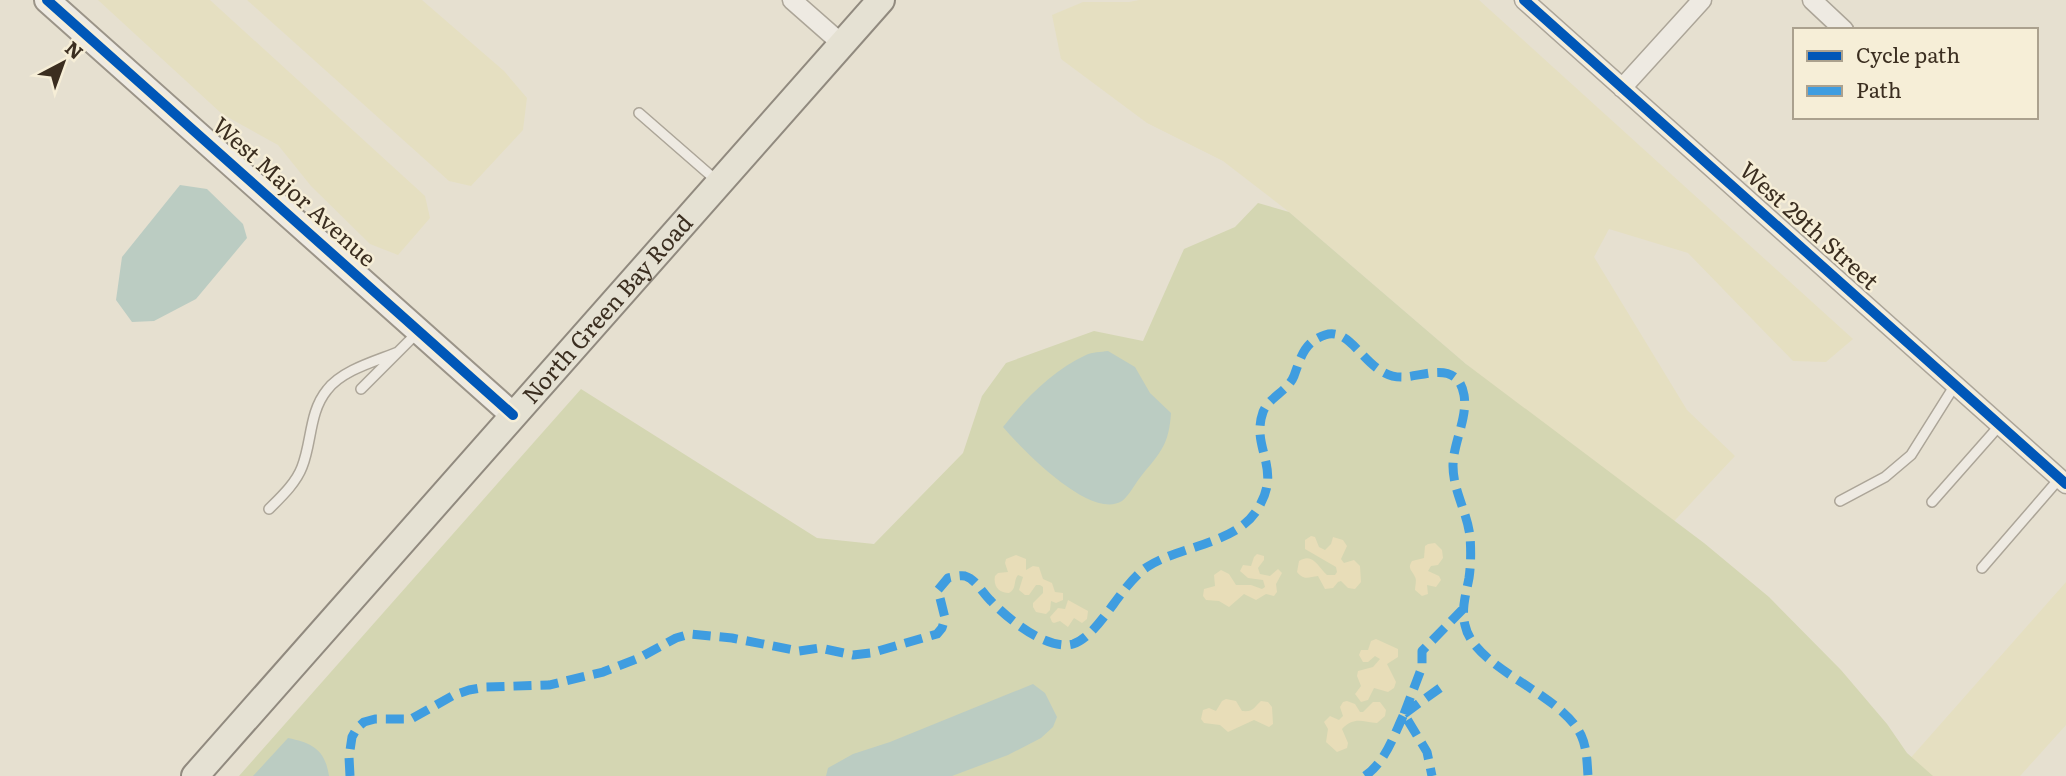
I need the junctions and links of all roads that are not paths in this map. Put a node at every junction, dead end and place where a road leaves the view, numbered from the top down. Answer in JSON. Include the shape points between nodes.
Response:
{"nodes":[{"id":1,"x":47,"y":0,"type":"edge"},
{"id":2,"x":792,"y":0,"type":"edge"},
{"id":3,"x":881,"y":0,"type":"edge"},
{"id":4,"x":1524,"y":0,"type":"edge"},
{"id":5,"x":1702,"y":0,"type":"edge"},
{"id":6,"x":1812,"y":0,"type":"edge"},
{"id":7,"x":1842,"y":28,"type":"edge"},
{"id":8,"x":842,"y":44,"type":"junction"},
{"id":9,"x":1622,"y":88,"type":"junction"},
{"id":10,"x":639,"y":113,"type":"dead end"},
{"id":11,"x":719,"y":182,"type":"junction"},
{"id":12,"x":419,"y":331,"type":"junction"},
{"id":13,"x":398,"y":352,"type":"junction"},
{"id":14,"x":1955,"y":385,"type":"junction"},
{"id":15,"x":361,"y":389,"type":"dead end"},
{"id":16,"x":513,"y":415,"type":"junction"},
{"id":17,"x":2000,"y":425,"type":"junction"},
{"id":18,"x":2064,"y":482,"type":"edge"},
{"id":19,"x":1840,"y":501,"type":"dead end"},
{"id":20,"x":1932,"y":502,"type":"dead end"},
{"id":21,"x":269,"y":509,"type":"dead end"},
{"id":22,"x":1982,"y":568,"type":"dead end"},
{"id":23,"x":195,"y":776,"type":"edge"}],
"edges":[{"from":1,"to":12,"type":"street","name":"West Major Avenue"},
{"from":2,"to":8,"type":"street"},
{"from":3,"to":8,"type":"main road","name":"North Green Bay Road"},
{"from":4,"to":9,"type":"street","name":"West 29th Street"},
{"from":5,"to":9,"type":"street"},
{"from":6,"to":7,"type":"street"},
{"from":8,"to":11,"type":"main road","name":"North Green Bay Road"},
{"from":9,"to":14,"type":"street","name":"West 29th Street"},
{"from":10,"to":11,"type":"lane"},
{"from":11,"to":16,"type":"main road","name":"North Green Bay Road"},
{"from":12,"to":13,"type":"lane"},
{"from":12,"to":16,"type":"street","name":"West Major Avenue"},
{"from":13,"to":15,"type":"lane"},
{"from":13,"to":21,"type":"lane","via":[[337,380],[326,390],[311,425],[302,467]]},
{"from":14,"to":17,"type":"street","name":"West 29th Street"},
{"from":14,"to":19,"type":"lane","via":[[1911,455],[1885,477]]},
{"from":16,"to":23,"type":"main road","name":"North Green Bay Road"},
{"from":17,"to":18,"type":"street","name":"West 29th Street"},
{"from":17,"to":20,"type":"lane"},
{"from":18,"to":22,"type":"lane"}]}
